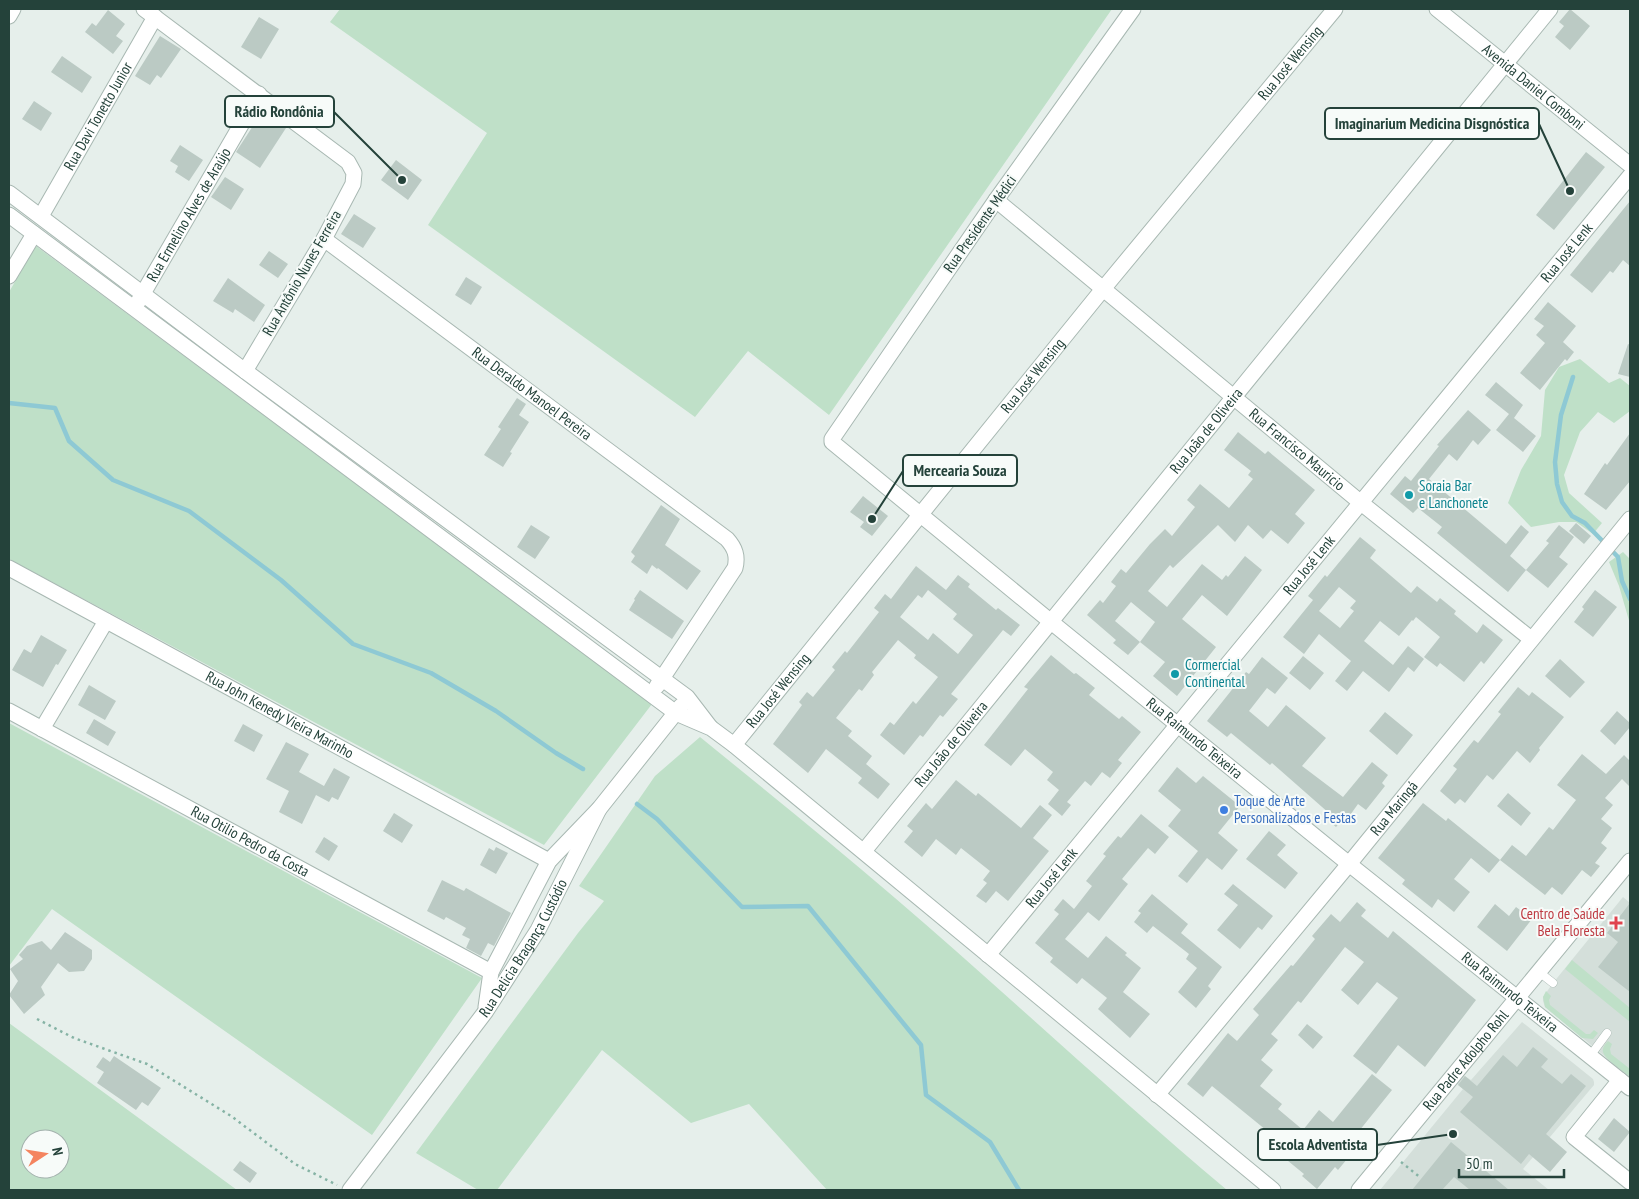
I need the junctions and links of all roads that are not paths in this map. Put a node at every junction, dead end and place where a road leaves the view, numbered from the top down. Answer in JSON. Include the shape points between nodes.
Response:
{"nodes":[{"id":1,"x":13,"y":9,"type":"edge"},
{"id":2,"x":1133,"y":9,"type":"edge"},
{"id":3,"x":1335,"y":9,"type":"edge"},
{"id":4,"x":1437,"y":9,"type":"edge"},
{"id":5,"x":1550,"y":9,"type":"edge"},
{"id":6,"x":149,"y":13,"type":"edge"},
{"id":7,"x":9,"y":16,"type":"edge"},
{"id":8,"x":1505,"y":64,"type":"junction"},
{"id":9,"x":260,"y":94,"type":"junction"},
{"id":10,"x":1630,"y":165,"type":"edge"},
{"id":11,"x":1630,"y":176,"type":"edge"},
{"id":12,"x":9,"y":192,"type":"edge"},
{"id":13,"x":996,"y":200,"type":"junction"},
{"id":14,"x":9,"y":215,"type":"edge"},
{"id":15,"x":41,"y":216,"type":"junction"},
{"id":16,"x":34,"y":234,"type":"junction"},
{"id":17,"x":324,"y":239,"type":"junction"},
{"id":18,"x":9,"y":276,"type":"edge"},
{"id":19,"x":1103,"y":289,"type":"junction"},
{"id":20,"x":144,"y":294,"type":"junction"},
{"id":21,"x":134,"y":308,"type":"junction"},
{"id":22,"x":245,"y":371,"type":"junction"},
{"id":23,"x":1234,"y":396,"type":"junction"},
{"id":24,"x":832,"y":442,"type":"joint"},
{"id":25,"x":1360,"y":502,"type":"junction"},
{"id":26,"x":921,"y":515,"type":"junction"},
{"id":27,"x":1630,"y":518,"type":"edge"},
{"id":28,"x":9,"y":568,"type":"edge"},
{"id":29,"x":106,"y":621,"type":"junction"},
{"id":30,"x":1050,"y":621,"type":"junction"},
{"id":31,"x":1531,"y":638,"type":"junction"},
{"id":32,"x":662,"y":679,"type":"junction"},
{"id":33,"x":652,"y":695,"type":"junction"},
{"id":34,"x":687,"y":697,"type":"junction"},
{"id":35,"x":9,"y":711,"type":"edge"},
{"id":36,"x":676,"y":713,"type":"junction"},
{"id":37,"x":1178,"y":724,"type":"junction"},
{"id":38,"x":711,"y":728,"type":"junction"},
{"id":39,"x":42,"y":729,"type":"junction"},
{"id":40,"x":734,"y":745,"type":"junction"},
{"id":41,"x":599,"y":809,"type":"junction"},
{"id":42,"x":864,"y":851,"type":"junction"},
{"id":43,"x":549,"y":861,"type":"junction"},
{"id":44,"x":1630,"y":861,"type":"edge"},
{"id":45,"x":1349,"y":864,"type":"junction"},
{"id":46,"x":988,"y":955,"type":"junction"},
{"id":47,"x":491,"y":972,"type":"junction"},
{"id":48,"x":1539,"y":972,"type":"junction"},
{"id":49,"x":1553,"y":983,"type":"dead end"},
{"id":50,"x":1518,"y":998,"type":"junction"},
{"id":51,"x":486,"y":1011,"type":"junction"},
{"id":52,"x":1607,"y":1032,"type":"dead end"},
{"id":53,"x":1590,"y":1056,"type":"junction"},
{"id":54,"x":1625,"y":1084,"type":"edge"},
{"id":55,"x":1157,"y":1095,"type":"junction"},
{"id":56,"x":1630,"y":1182,"type":"edge"},
{"id":57,"x":344,"y":1188,"type":"edge"},
{"id":58,"x":1273,"y":1190,"type":"edge"},
{"id":59,"x":1359,"y":1190,"type":"edge"}],
"edges":[{"from":1,"to":7,"type":"street"},
{"from":2,"to":13,"type":"street","name":"Rua Presidente Médici"},
{"from":3,"to":19,"type":"street","name":"Rua José Wensing"},
{"from":4,"to":8,"type":"street","name":"Avenida Daniel Comboni"},
{"from":5,"to":8,"type":"street","name":"Rua João de Oliveira"},
{"from":6,"to":9,"type":"street"},
{"from":6,"to":15,"type":"street","name":"Rua Davi Tonetto Junior"},
{"from":8,"to":10,"type":"street","name":"Avenida Daniel Comboni"},
{"from":8,"to":23,"type":"street","name":"Rua João de Oliveira"},
{"from":9,"to":17,"type":"street","name":"Rua Antônio Nunes Ferreira","via":[[348,162],[354,173],[353,184]]},
{"from":9,"to":20,"type":"street","name":"Rua Ermelino Alves de Araújo"},
{"from":11,"to":25,"type":"street","name":"Rua José Lenk"},
{"from":12,"to":15,"type":"street"},
{"from":13,"to":19,"type":"street","name":"Rua Francisco Mauricio"},
{"from":13,"to":24,"type":"street","name":"Rua Presidente Médici"},
{"from":14,"to":16,"type":"street"},
{"from":15,"to":20,"type":"street"},
{"from":16,"to":18,"type":"street"},
{"from":16,"to":21,"type":"street"},
{"from":17,"to":22,"type":"street","name":"Rua Antônio Nunes Ferreira"},
{"from":17,"to":32,"type":"street","name":"Rua Deraldo Manoel Pereira","via":[[727,539],[736,552],[732,574]]},
{"from":19,"to":23,"type":"street","name":"Rua Francisco Mauricio"},
{"from":19,"to":26,"type":"street","name":"Rua José Wensing"},
{"from":20,"to":21,"type":"street","name":"Rua Ermelino Alves de Araújo"},
{"from":20,"to":22,"type":"street"},
{"from":21,"to":33,"type":"street"},
{"from":22,"to":32,"type":"street"},
{"from":23,"to":25,"type":"street","name":"Rua Francisco Mauricio"},
{"from":23,"to":30,"type":"street","name":"Rua João de Oliveira"},
{"from":24,"to":26,"type":"street","name":"Rua Raimundo Teixeira"},
{"from":25,"to":31,"type":"street","name":"Rua Francisco Mauricio"},
{"from":25,"to":37,"type":"street","name":"Rua José Lenk"},
{"from":26,"to":30,"type":"street","name":"Rua Raimundo Teixeira"},
{"from":26,"to":40,"type":"street","name":"Rua José Wensing"},
{"from":27,"to":31,"type":"street","name":"Rua Maringá"},
{"from":28,"to":29,"type":"street","name":"Rua John Kenedy Vieira Marinho"},
{"from":29,"to":39,"type":"street"},
{"from":29,"to":43,"type":"street","name":"Rua John Kenedy Vieira Marinho"},
{"from":30,"to":37,"type":"street","name":"Rua Raimundo Teixeira"},
{"from":30,"to":42,"type":"street","name":"Rua João de Oliveira"},
{"from":31,"to":45,"type":"street","name":"Rua Maringá"},
{"from":32,"to":33,"type":"street"},
{"from":32,"to":34,"type":"street"},
{"from":33,"to":36,"type":"street"},
{"from":34,"to":36,"type":"street","name":"Rua Delicia Bragança Custódio"},
{"from":34,"to":38,"type":"street"},
{"from":35,"to":39,"type":"street","name":"Rua Otilio Pedro da Costa"},
{"from":36,"to":38,"type":"street"},
{"from":36,"to":41,"type":"street","name":"Rua Delicia Bragança Custódio"},
{"from":37,"to":45,"type":"street","name":"Rua Raimundo Teixeira"},
{"from":37,"to":46,"type":"street","name":"Rua José Lenk"},
{"from":38,"to":40,"type":"street"},
{"from":39,"to":47,"type":"street","name":"Rua Otilio Pedro da Costa"},
{"from":40,"to":42,"type":"street"},
{"from":41,"to":43,"type":"street","name":"Rua Delicia Bragança Custódio"},
{"from":41,"to":51,"type":"street","name":"Rua Delicia Bragança Custódio","via":[[538,930]]},
{"from":42,"to":46,"type":"street"},
{"from":43,"to":47,"type":"street","name":"Rua Delicia Bragança Custódio"},
{"from":44,"to":48,"type":"street","name":"Rua Padre Adolpho Rohl"},
{"from":45,"to":50,"type":"street","name":"Rua Raimundo Teixeira"},
{"from":45,"to":55,"type":"street","name":"Rua Maringá"},
{"from":46,"to":55,"type":"street"},
{"from":47,"to":51,"type":"street","name":"Rua Delicia Bragança Custódio"},
{"from":48,"to":49,"type":"lane"},
{"from":48,"to":50,"type":"street","name":"Rua Padre Adolpho Rohl"},
{"from":50,"to":53,"type":"street","name":"Rua Raimundo Teixeira"},
{"from":50,"to":59,"type":"street","name":"Rua Padre Adolpho Rohl"},
{"from":51,"to":57,"type":"street"},
{"from":52,"to":53,"type":"lane"},
{"from":53,"to":54,"type":"street","name":"Rua Raimundo Teixeira"},
{"from":54,"to":56,"type":"street","via":[[1574,1137]]},
{"from":55,"to":58,"type":"street"}]}
